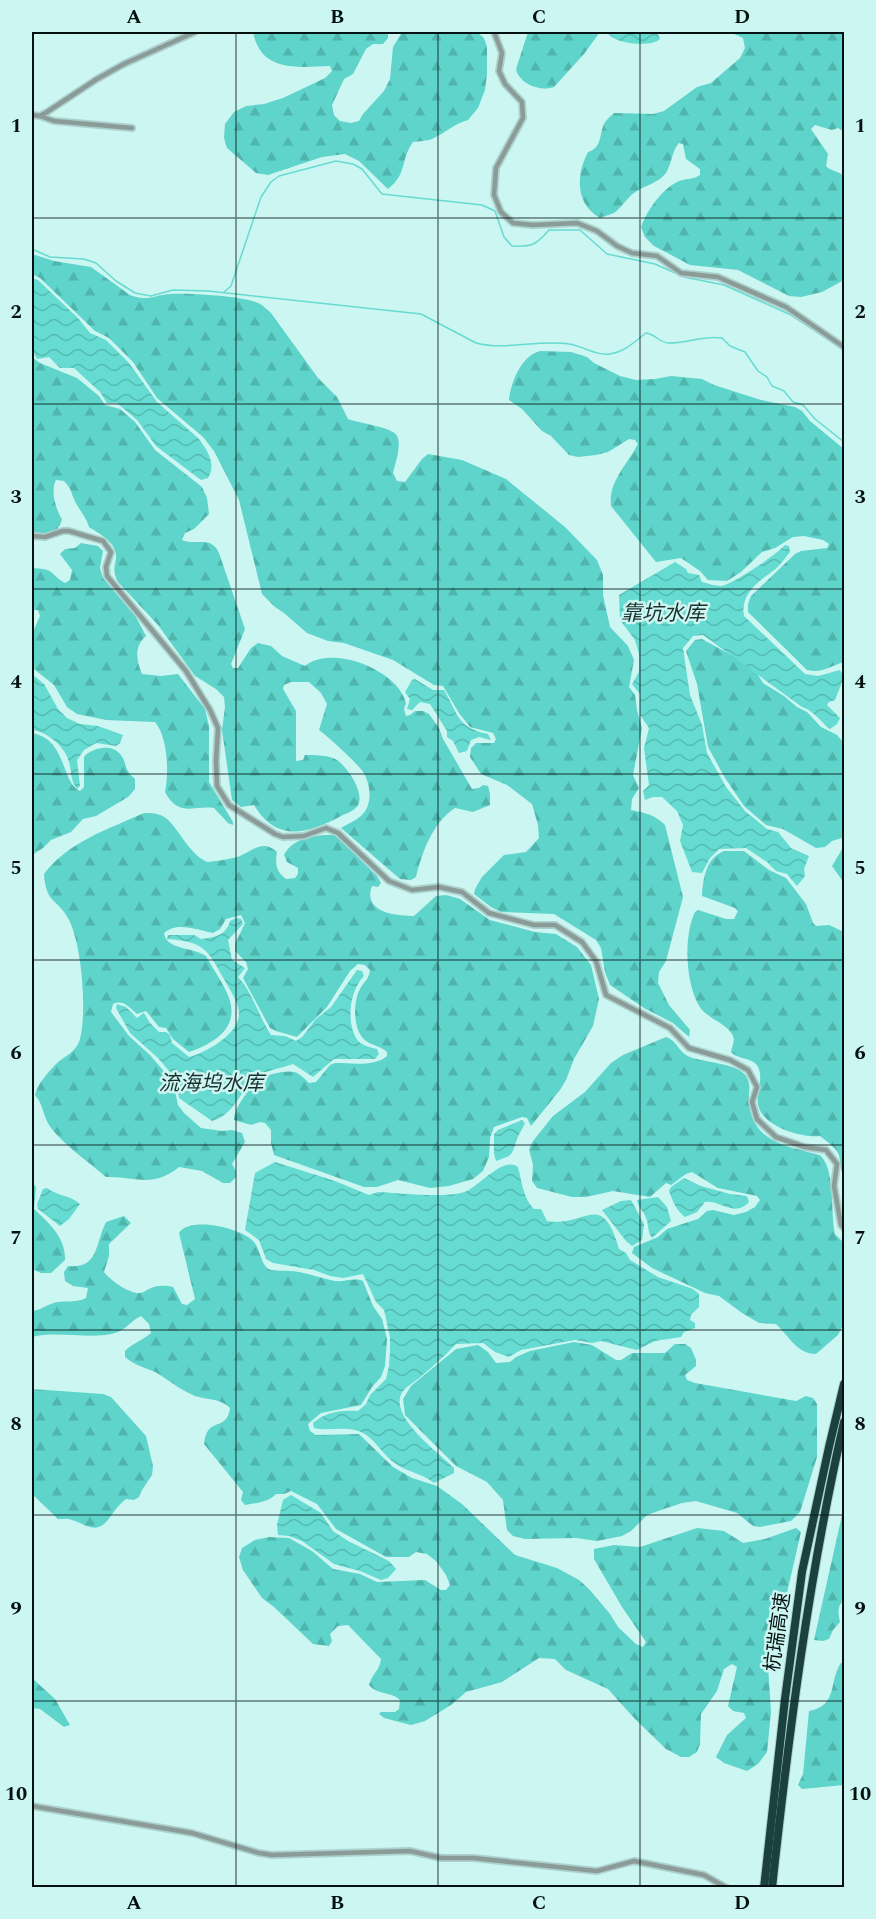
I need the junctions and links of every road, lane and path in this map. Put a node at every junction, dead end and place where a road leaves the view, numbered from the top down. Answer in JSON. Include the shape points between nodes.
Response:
{"nodes":[{"id":1,"x":195,"y":32,"type":"edge"},
{"id":2,"x":494,"y":32,"type":"edge"},
{"id":3,"x":32,"y":116,"type":"edge"},
{"id":4,"x":40,"y":116,"type":"junction"},
{"id":5,"x":132,"y":128,"type":"dead end"},
{"id":6,"x":844,"y":347,"type":"edge"},
{"id":7,"x":32,"y":536,"type":"edge"},
{"id":8,"x":844,"y":1228,"type":"edge"},
{"id":9,"x":844,"y":1384,"type":"edge"},
{"id":10,"x":844,"y":1422,"type":"edge"},
{"id":11,"x":32,"y":1806,"type":"edge"},
{"id":12,"x":768,"y":1886,"type":"edge"},
{"id":13,"x":727,"y":1887,"type":"edge"}],
"edges":[{"from":1,"to":4,"type":"street","via":[[96,78]]},
{"from":2,"to":6,"type":"street","via":[[502,53],[499,71],[522,102],[523,118],[496,168],[494,195],[501,212],[513,223],[577,224],[597,231],[617,246],[632,253],[657,256],[681,273],[718,278],[786,307]]},
{"from":3,"to":4,"type":"street"},
{"from":4,"to":5,"type":"street","via":[[54,121]]},
{"from":7,"to":8,"type":"street","via":[[69,531],[103,541],[109,547],[107,576],[186,671],[210,710],[218,728],[217,786],[233,809],[283,837],[330,828],[389,880],[412,890],[439,887],[462,892],[489,913],[534,925],[555,925],[582,942],[596,962],[606,995],[670,1028],[689,1048],[730,1059],[748,1071],[757,1087],[752,1102],[757,1119],[776,1137],[826,1150],[837,1164],[834,1186]]},
{"from":9,"to":12,"type":"highway","name":"杭瑞高速","via":[[802,1572],[785,1699]]},
{"from":10,"to":12,"type":"highway","name":"杭瑞高速","via":[[800,1660]]},
{"from":11,"to":13,"type":"street","via":[[192,1833],[265,1854],[410,1851],[441,1858],[597,1871],[634,1861],[704,1875]]}]}
